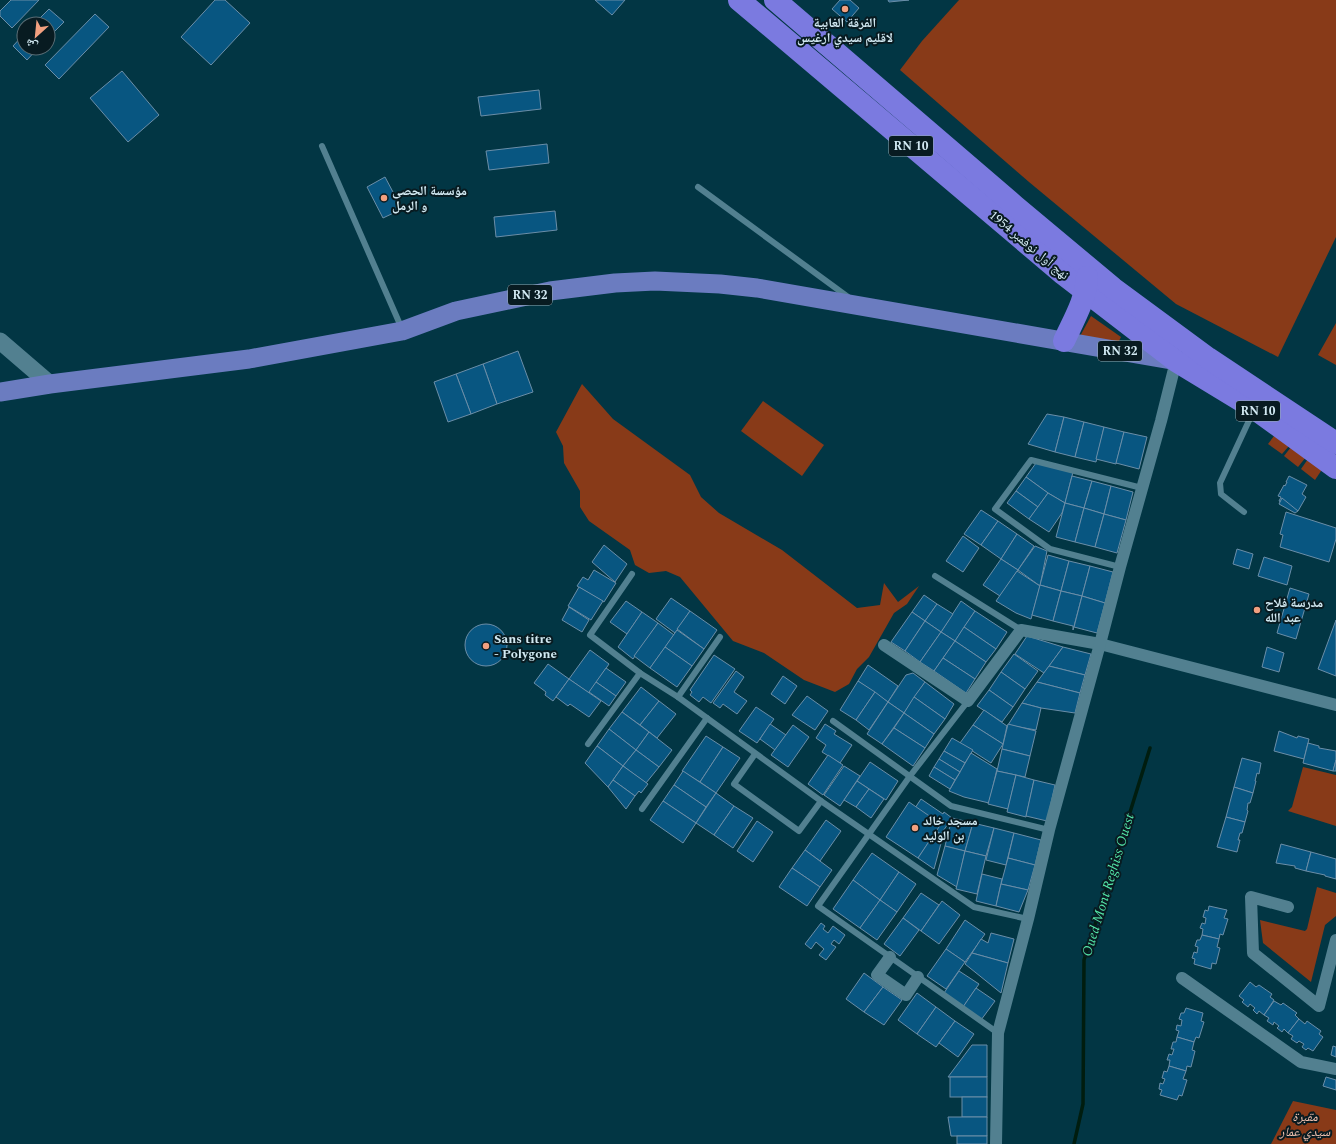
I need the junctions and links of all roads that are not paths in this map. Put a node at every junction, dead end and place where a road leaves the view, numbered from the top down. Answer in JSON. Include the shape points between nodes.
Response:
{"nodes":[{"id":1,"x":739,"y":0,"type":"edge"},
{"id":2,"x":775,"y":0,"type":"edge"},
{"id":3,"x":322,"y":146,"type":"dead end"},
{"id":4,"x":698,"y":187,"type":"dead end"},
{"id":5,"x":1086,"y":264,"type":"junction"},
{"id":6,"x":1063,"y":274,"type":"junction"},
{"id":7,"x":1085,"y":291,"type":"junction"},
{"id":8,"x":857,"y":304,"type":"junction"},
{"id":9,"x":402,"y":331,"type":"junction"},
{"id":10,"x":1068,"y":333,"type":"junction"},
{"id":11,"x":0,"y":341,"type":"edge"},
{"id":12,"x":1208,"y":358,"type":"junction"},
{"id":13,"x":1176,"y":360,"type":"junction"},
{"id":14,"x":50,"y":384,"type":"junction"},
{"id":15,"x":0,"y":392,"type":"edge"},
{"id":16,"x":1255,"y":409,"type":"junction"},
{"id":17,"x":1336,"y":443,"type":"edge"},
{"id":18,"x":1336,"y":468,"type":"edge"},
{"id":19,"x":1142,"y":488,"type":"junction"},
{"id":20,"x":1244,"y":512,"type":"dead end"},
{"id":21,"x":1120,"y":567,"type":"junction"},
{"id":22,"x":632,"y":574,"type":"dead end"},
{"id":23,"x":935,"y":576,"type":"dead end"},
{"id":24,"x":1020,"y":630,"type":"junction"},
{"id":25,"x":720,"y":637,"type":"dead end"},
{"id":26,"x":1100,"y":644,"type":"junction"},
{"id":27,"x":884,"y":645,"type":"dead end"},
{"id":28,"x":640,"y":673,"type":"junction"},
{"id":29,"x":678,"y":697,"type":"junction"},
{"id":30,"x":968,"y":701,"type":"junction"},
{"id":31,"x":1336,"y":705,"type":"edge"},
{"id":32,"x":707,"y":718,"type":"junction"},
{"id":33,"x":833,"y":721,"type":"dead end"},
{"id":34,"x":588,"y":744,"type":"dead end"},
{"id":35,"x":756,"y":754,"type":"junction"},
{"id":36,"x":910,"y":776,"type":"junction"},
{"id":37,"x":821,"y":801,"type":"junction"},
{"id":38,"x":642,"y":809,"type":"dead end"},
{"id":39,"x":1048,"y":830,"type":"junction"},
{"id":40,"x":869,"y":834,"type":"junction"},
{"id":41,"x":1288,"y":907,"type":"dead end"},
{"id":42,"x":1028,"y":919,"type":"junction"},
{"id":43,"x":1336,"y":940,"type":"edge"},
{"id":44,"x":890,"y":957,"type":"junction"},
{"id":45,"x":918,"y":977,"type":"junction"},
{"id":46,"x":1182,"y":978,"type":"dead end"},
{"id":47,"x":998,"y":1033,"type":"junction"},
{"id":48,"x":1336,"y":1069,"type":"edge"},
{"id":49,"x":996,"y":1144,"type":"edge"}],
"edges":[{"from":1,"to":6,"type":"highway","name":"نهج أول نوفمبر 1954","number":"RN 10"},
{"from":2,"to":5,"type":"highway","name":"نهج أول نوفمبر 1954","number":"RN 10"},
{"from":3,"to":9,"type":"lane"},
{"from":4,"to":8,"type":"lane"},
{"from":5,"to":7,"type":"highway"},
{"from":5,"to":12,"type":"highway","name":"نهج أول نوفمبر 1954","number":"RN 10","via":[[1144,312]]},
{"from":6,"to":7,"type":"highway","name":"نهج أول نوفمبر 1954","number":"RN 10"},
{"from":6,"to":10,"type":"highway","via":[[1070,299]]},
{"from":7,"to":10,"type":"highway"},
{"from":7,"to":13,"type":"highway","name":"نهج أول نوفمبر 1954","number":"RN 10"},
{"from":8,"to":9,"type":"main road","number":"RN 32","via":[[720,284],[655,281],[621,283],[550,291],[456,311]]},
{"from":8,"to":10,"type":"main road","number":"RN 32"},
{"from":9,"to":14,"type":"main road","number":"RN 32","via":[[249,360]]},
{"from":10,"to":13,"type":"main road","number":"RN 32"},
{"from":11,"to":14,"type":"street"},
{"from":12,"to":13,"type":"main road","number":"RN 32","via":[[1197,361]]},
{"from":12,"to":17,"type":"highway","name":"نهج أول نوفمبر 1954","number":"RN 10"},
{"from":13,"to":16,"type":"highway","name":"نهج أول نوفمبر 1954","number":"RN 10"},
{"from":13,"to":19,"type":"street"},
{"from":14,"to":15,"type":"main road","number":"RN 32"},
{"from":16,"to":18,"type":"highway","name":"نهج أول نوفمبر 1954","number":"RN 10"},
{"from":16,"to":20,"type":"lane","via":[[1220,483],[1221,494]]},
{"from":19,"to":21,"type":"street"},
{"from":19,"to":21,"type":"lane","via":[[1031,460],[995,509],[1050,549]]},
{"from":21,"to":26,"type":"street"},
{"from":22,"to":28,"type":"lane","via":[[590,635]]},
{"from":23,"to":24,"type":"lane"},
{"from":24,"to":26,"type":"street"},
{"from":24,"to":30,"type":"street"},
{"from":25,"to":29,"type":"lane"},
{"from":26,"to":31,"type":"street"},
{"from":26,"to":39,"type":"street"},
{"from":27,"to":30,"type":"street"},
{"from":28,"to":29,"type":"lane"},
{"from":28,"to":34,"type":"lane"},
{"from":29,"to":32,"type":"lane"},
{"from":30,"to":36,"type":"lane"},
{"from":32,"to":35,"type":"lane"},
{"from":32,"to":38,"type":"lane"},
{"from":33,"to":36,"type":"lane"},
{"from":35,"to":37,"type":"lane"},
{"from":35,"to":37,"type":"lane","via":[[734,784],[799,831]]},
{"from":36,"to":39,"type":"lane","via":[[951,806]]},
{"from":36,"to":40,"type":"lane"},
{"from":37,"to":40,"type":"lane"},
{"from":39,"to":42,"type":"street"},
{"from":40,"to":42,"type":"lane","via":[[974,907]]},
{"from":40,"to":44,"type":"lane","via":[[818,906]]},
{"from":41,"to":43,"type":"street","via":[[1251,897],[1252,953],[1319,1006]]},
{"from":42,"to":47,"type":"street"},
{"from":44,"to":45,"type":"lane"},
{"from":44,"to":45,"type":"street","via":[[877,975],[906,995]]},
{"from":45,"to":47,"type":"lane"},
{"from":46,"to":48,"type":"street","via":[[1301,1062]]},
{"from":47,"to":49,"type":"street"}]}
